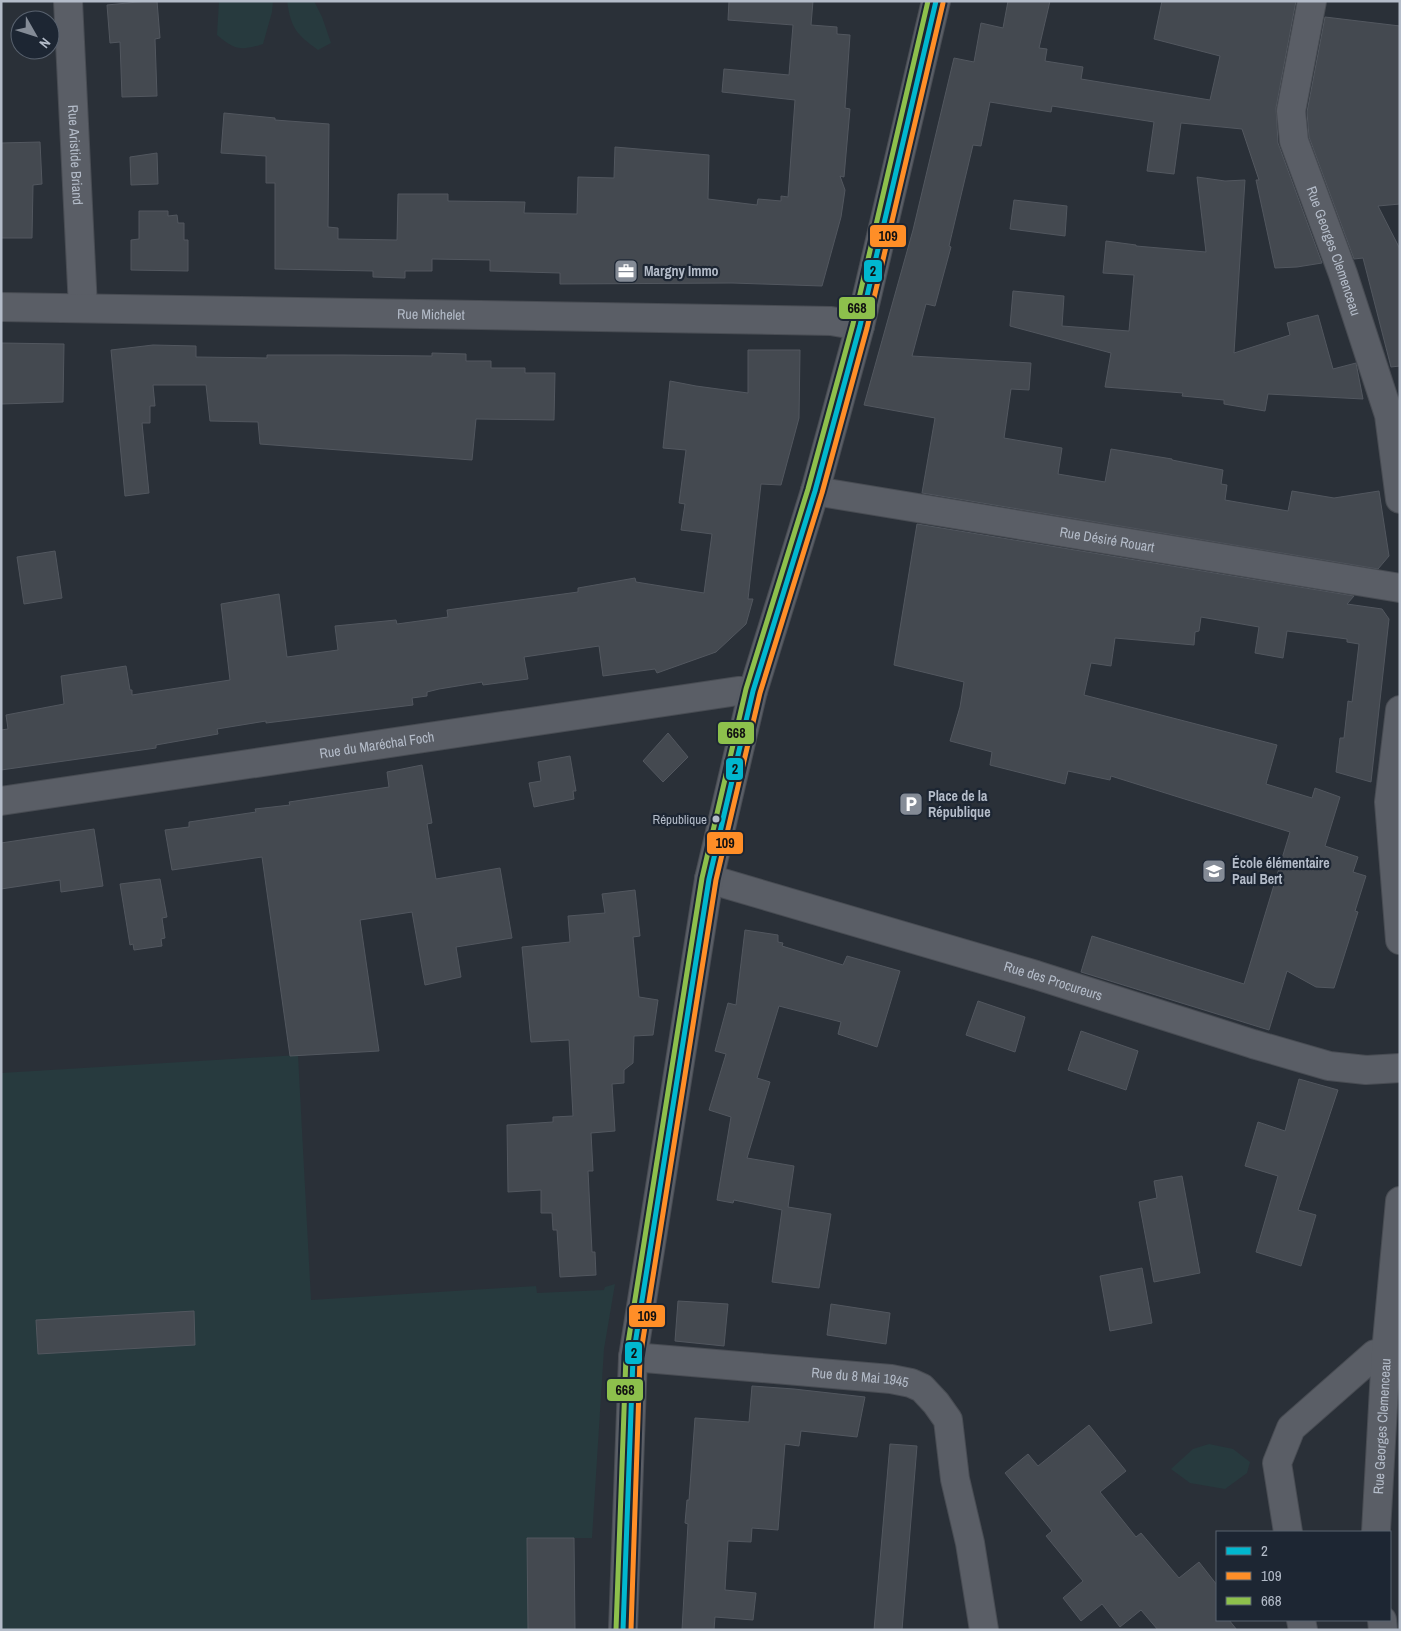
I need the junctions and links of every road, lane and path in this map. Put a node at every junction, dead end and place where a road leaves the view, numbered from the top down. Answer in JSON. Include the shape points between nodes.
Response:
{"nodes":[{"id":1,"x":68,"y":1,"type":"edge"},
{"id":2,"x":936,"y":1,"type":"edge"},
{"id":3,"x":1312,"y":1,"type":"edge"},
{"id":4,"x":1,"y":307,"type":"edge"},
{"id":5,"x":83,"y":308,"type":"junction"},
{"id":6,"x":860,"y":326,"type":"junction"},
{"id":7,"x":814,"y":491,"type":"junction"},
{"id":8,"x":1400,"y":499,"type":"edge"},
{"id":9,"x":1400,"y":588,"type":"edge"},
{"id":10,"x":753,"y":691,"type":"junction"},
{"id":11,"x":1400,"y":710,"type":"edge"},
{"id":12,"x":1,"y":801,"type":"edge"},
{"id":13,"x":709,"y":879,"type":"junction"},
{"id":14,"x":1400,"y":940,"type":"edge"},
{"id":15,"x":1400,"y":1068,"type":"edge"},
{"id":16,"x":1400,"y":1200,"type":"edge"},
{"id":17,"x":1386,"y":1352,"type":"junction"},
{"id":18,"x":633,"y":1357,"type":"junction"},
{"id":19,"x":1288,"y":1531,"type":"edge"},
{"id":20,"x":1376,"y":1531,"type":"edge"},
{"id":21,"x":623,"y":1630,"type":"edge"},
{"id":22,"x":984,"y":1630,"type":"edge"}],
"edges":[{"from":1,"to":5,"type":"street","name":"Rue Aristide Briand"},
{"from":2,"to":6,"type":"street"},
{"from":3,"to":8,"type":"street","name":"Rue Georges Clemenceau","via":[[1291,111],[1294,141],[1343,274],[1389,415]]},
{"from":4,"to":5,"type":"street","name":"Rue Michelet"},
{"from":5,"to":6,"type":"street","name":"Rue Michelet","via":[[822,321]]},
{"from":6,"to":7,"type":"street"},
{"from":7,"to":9,"type":"street","name":"Rue Désiré Rouart"},
{"from":7,"to":10,"type":"street"},
{"from":10,"to":12,"type":"street","name":"Rue du Maréchal Foch"},
{"from":10,"to":13,"type":"street"},
{"from":11,"to":14,"type":"street","via":[[1389,802]]},
{"from":13,"to":15,"type":"street","name":"Rue des Procureurs","via":[[1036,975],[1329,1066],[1366,1070]]},
{"from":13,"to":18,"type":"street"},
{"from":16,"to":17,"type":"street","name":"Rue Georges Clemenceau"},
{"from":17,"to":19,"type":"street","via":[[1375,1354],[1291,1428],[1277,1463]]},
{"from":17,"to":20,"type":"street","name":"Rue Georges Clemenceau"},
{"from":18,"to":21,"type":"street"},
{"from":18,"to":22,"type":"street","name":"Rue du 8 Mai 1945","via":[[891,1379],[922,1388],[948,1420],[955,1479],[970,1543]]}]}
